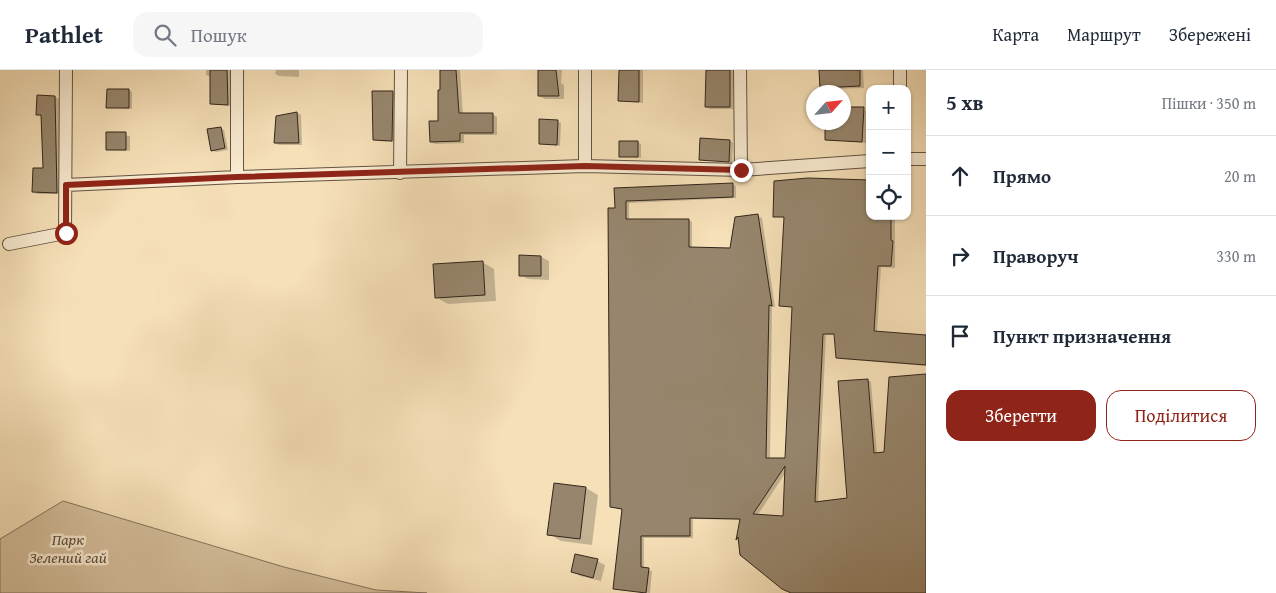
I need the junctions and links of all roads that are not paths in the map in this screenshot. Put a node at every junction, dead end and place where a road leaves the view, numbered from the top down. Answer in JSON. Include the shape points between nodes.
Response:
{"nodes":[{"id":1,"x":66,"y":70,"type":"edge"},
{"id":2,"x":236,"y":70,"type":"edge"},
{"id":3,"x":401,"y":70,"type":"edge"},
{"id":4,"x":585,"y":70,"type":"edge"},
{"id":5,"x":740,"y":70,"type":"edge"},
{"id":6,"x":900,"y":70,"type":"edge"},
{"id":7,"x":900,"y":85,"type":"edge"},
{"id":8,"x":911,"y":159,"type":"edge"},
{"id":9,"x":926,"y":159,"type":"edge"},
{"id":10,"x":866,"y":161,"type":"edge"},
{"id":11,"x":585,"y":166,"type":"junction"},
{"id":12,"x":741,"y":170,"type":"junction"},
{"id":13,"x":400,"y":173,"type":"junction"},
{"id":14,"x":237,"y":177,"type":"junction"},
{"id":15,"x":66,"y":185,"type":"junction"},
{"id":16,"x":9,"y":244,"type":"dead end"}],
"edges":[{"from":1,"to":15,"type":"street"},
{"from":2,"to":14,"type":"street"},
{"from":3,"to":13,"type":"street"},
{"from":4,"to":11,"type":"street"},
{"from":5,"to":12,"type":"street"},
{"from":6,"to":7,"type":"street"},
{"from":8,"to":9,"type":"street"},
{"from":10,"to":12,"type":"street"},
{"from":11,"to":12,"type":"street"},
{"from":11,"to":13,"type":"street"},
{"from":13,"to":14,"type":"street"},
{"from":14,"to":15,"type":"street"},
{"from":15,"to":16,"type":"street","via":[[66,233]]}]}
